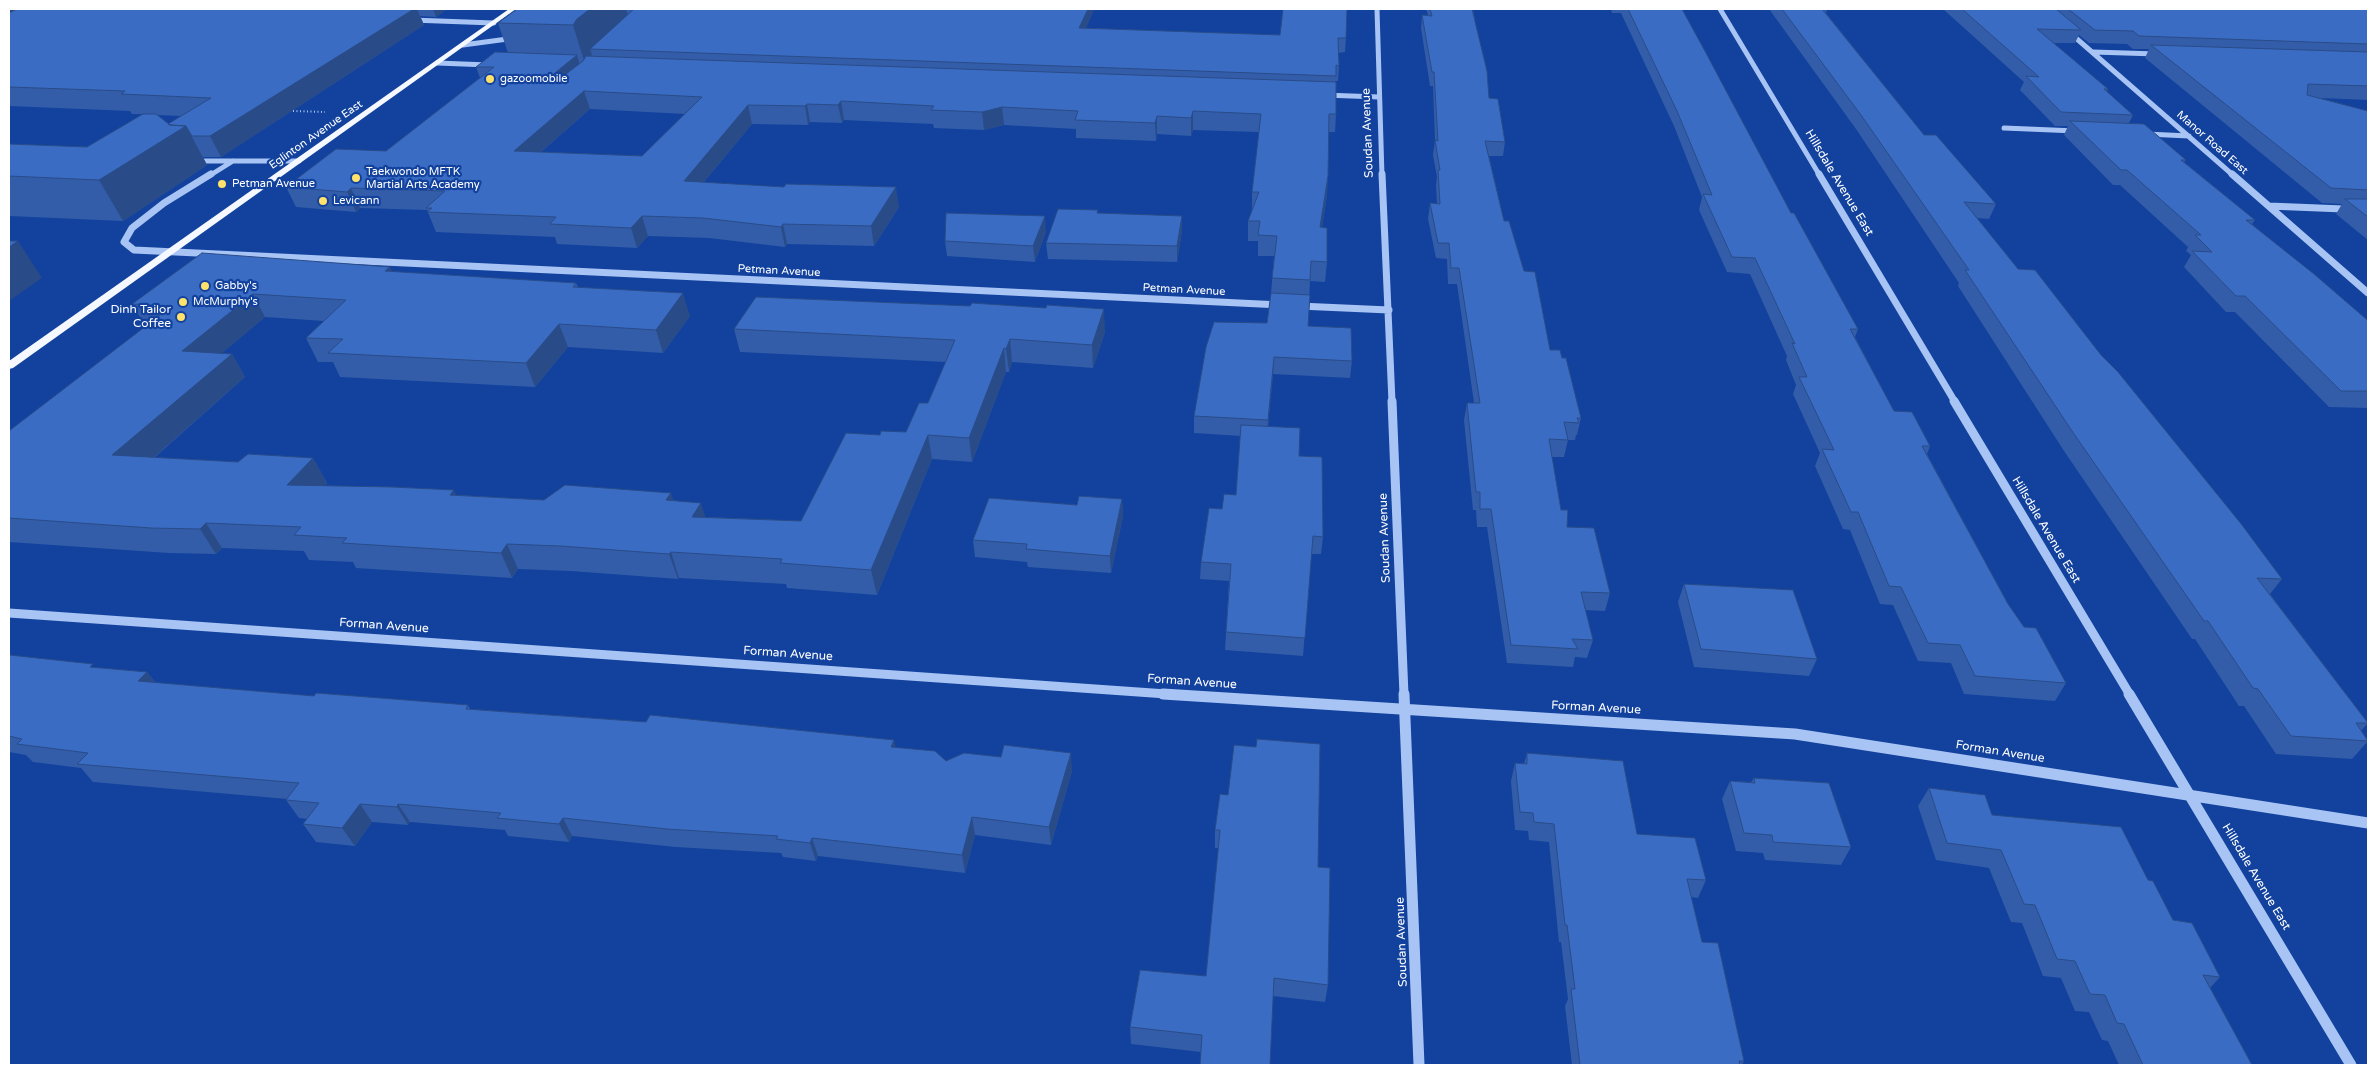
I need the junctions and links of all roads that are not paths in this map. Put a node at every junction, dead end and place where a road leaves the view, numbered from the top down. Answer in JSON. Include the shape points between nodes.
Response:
{"nodes":[{"id":1,"x":1377,"y":9,"type":"edge"},
{"id":2,"x":1720,"y":9,"type":"edge"},
{"id":3,"x":512,"y":11,"type":"edge"},
{"id":4,"x":401,"y":20,"type":"edge"},
{"id":5,"x":494,"y":23,"type":"junction"},
{"id":6,"x":2064,"y":27,"type":"edge"},
{"id":7,"x":522,"y":37,"type":"edge"},
{"id":8,"x":463,"y":45,"type":"junction"},
{"id":9,"x":2093,"y":52,"type":"junction"},
{"id":10,"x":2160,"y":54,"type":"edge"},
{"id":11,"x":437,"y":63,"type":"junction"},
{"id":12,"x":501,"y":65,"type":"edge"},
{"id":13,"x":1313,"y":95,"type":"edge"},
{"id":14,"x":1379,"y":97,"type":"junction"},
{"id":15,"x":2004,"y":128,"type":"dead end"},
{"id":16,"x":2079,"y":132,"type":"edge"},
{"id":17,"x":2136,"y":134,"type":"edge"},
{"id":18,"x":2189,"y":136,"type":"junction"},
{"id":19,"x":186,"y":155,"type":"edge"},
{"id":20,"x":233,"y":161,"type":"junction"},
{"id":21,"x":299,"y":161,"type":"junction"},
{"id":22,"x":2269,"y":206,"type":"junction"},
{"id":23,"x":2368,"y":210,"type":"edge"},
{"id":24,"x":168,"y":252,"type":"junction"},
{"id":25,"x":2368,"y":293,"type":"edge"},
{"id":26,"x":1388,"y":310,"type":"junction"},
{"id":27,"x":9,"y":366,"type":"edge"},
{"id":28,"x":9,"y":614,"type":"edge"},
{"id":29,"x":1404,"y":711,"type":"junction"},
{"id":30,"x":2191,"y":796,"type":"junction"},
{"id":31,"x":2368,"y":823,"type":"edge"},
{"id":32,"x":1419,"y":1065,"type":"edge"},
{"id":33,"x":2351,"y":1065,"type":"edge"}],
"edges":[{"from":1,"to":14,"type":"street","name":"Soudan Avenue"},
{"from":2,"to":30,"type":"street","name":"Hillsdale Avenue East"},
{"from":3,"to":5,"type":"main road","name":"Eglinton Avenue East"},
{"from":4,"to":5,"type":"street"},
{"from":5,"to":8,"type":"main road","name":"Eglinton Avenue East"},
{"from":6,"to":9,"type":"street","name":"Manor Road East"},
{"from":7,"to":8,"type":"street"},
{"from":8,"to":11,"type":"main road","name":"Eglinton Avenue East"},
{"from":9,"to":10,"type":"street"},
{"from":9,"to":18,"type":"street","name":"Manor Road East"},
{"from":11,"to":12,"type":"street"},
{"from":11,"to":21,"type":"main road","name":"Eglinton Avenue East"},
{"from":13,"to":14,"type":"street"},
{"from":14,"to":26,"type":"street","name":"Soudan Avenue"},
{"from":15,"to":16,"type":"street"},
{"from":17,"to":18,"type":"street"},
{"from":18,"to":22,"type":"street","name":"Manor Road East"},
{"from":19,"to":20,"type":"street","via":[[192,161]]},
{"from":20,"to":21,"type":"street"},
{"from":20,"to":24,"type":"street","name":"Petman Avenue","via":[[164,203],[132,228],[124,242],[134,250]]},
{"from":21,"to":24,"type":"main road","name":"Eglinton Avenue East"},
{"from":22,"to":23,"type":"street"},
{"from":22,"to":25,"type":"street","name":"Manor Road East"},
{"from":24,"to":26,"type":"street","name":"Petman Avenue"},
{"from":24,"to":27,"type":"main road","name":"Eglinton Avenue East"},
{"from":26,"to":29,"type":"street","name":"Soudan Avenue"},
{"from":28,"to":29,"type":"street","name":"Forman Avenue"},
{"from":29,"to":30,"type":"street","name":"Forman Avenue","via":[[1795,734]]},
{"from":29,"to":32,"type":"street","name":"Soudan Avenue"},
{"from":30,"to":31,"type":"street","name":"Forman Avenue"},
{"from":30,"to":33,"type":"street","name":"Hillsdale Avenue East"}]}
